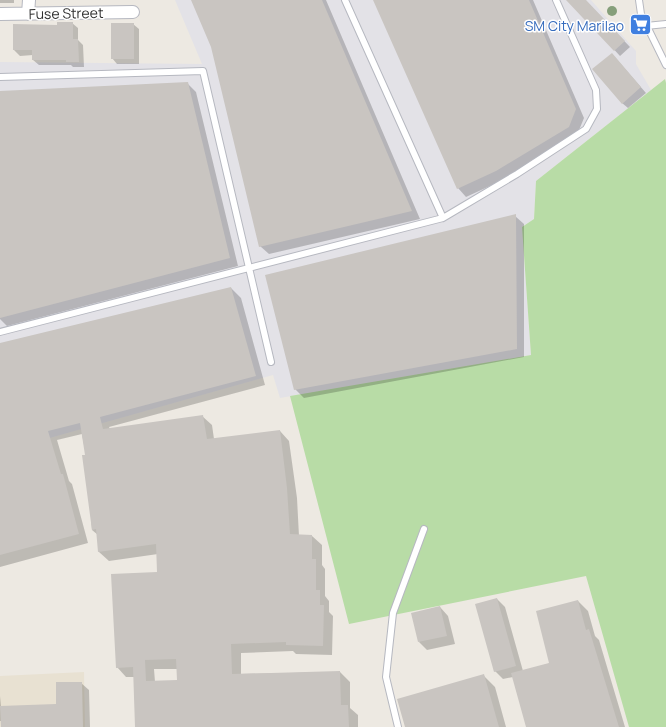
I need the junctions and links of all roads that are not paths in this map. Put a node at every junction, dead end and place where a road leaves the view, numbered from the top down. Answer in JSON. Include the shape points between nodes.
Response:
{"nodes":[{"id":1,"x":29,"y":0,"type":"edge"},
{"id":2,"x":345,"y":0,"type":"edge"},
{"id":3,"x":556,"y":0,"type":"edge"},
{"id":4,"x":639,"y":0,"type":"edge"},
{"id":5,"x":133,"y":12,"type":"dead end"},
{"id":6,"x":0,"y":14,"type":"edge"},
{"id":7,"x":28,"y":14,"type":"junction"},
{"id":8,"x":666,"y":24,"type":"edge"},
{"id":9,"x":646,"y":26,"type":"junction"},
{"id":10,"x":666,"y":65,"type":"edge"},
{"id":11,"x":0,"y":77,"type":"edge"},
{"id":12,"x":443,"y":218,"type":"junction"},
{"id":13,"x":249,"y":268,"type":"junction"},
{"id":14,"x":0,"y":332,"type":"edge"},
{"id":15,"x":271,"y":362,"type":"dead end"},
{"id":16,"x":424,"y":529,"type":"dead end"},
{"id":17,"x":398,"y":727,"type":"edge"}],
"edges":[{"from":1,"to":7,"type":"street"},
{"from":2,"to":12,"type":"lane"},
{"from":3,"to":12,"type":"lane","via":[[596,90],[597,109],[586,129]]},
{"from":4,"to":9,"type":"lane"},
{"from":5,"to":7,"type":"street","name":"Fuse Street"},
{"from":6,"to":7,"type":"street","name":"Fuse Street"},
{"from":8,"to":9,"type":"lane"},
{"from":9,"to":10,"type":"lane"},
{"from":11,"to":13,"type":"lane","via":[[203,71]]},
{"from":12,"to":13,"type":"lane"},
{"from":13,"to":14,"type":"lane"},
{"from":13,"to":15,"type":"lane"},
{"from":16,"to":17,"type":"lane","via":[[393,613],[386,677]]}]}
